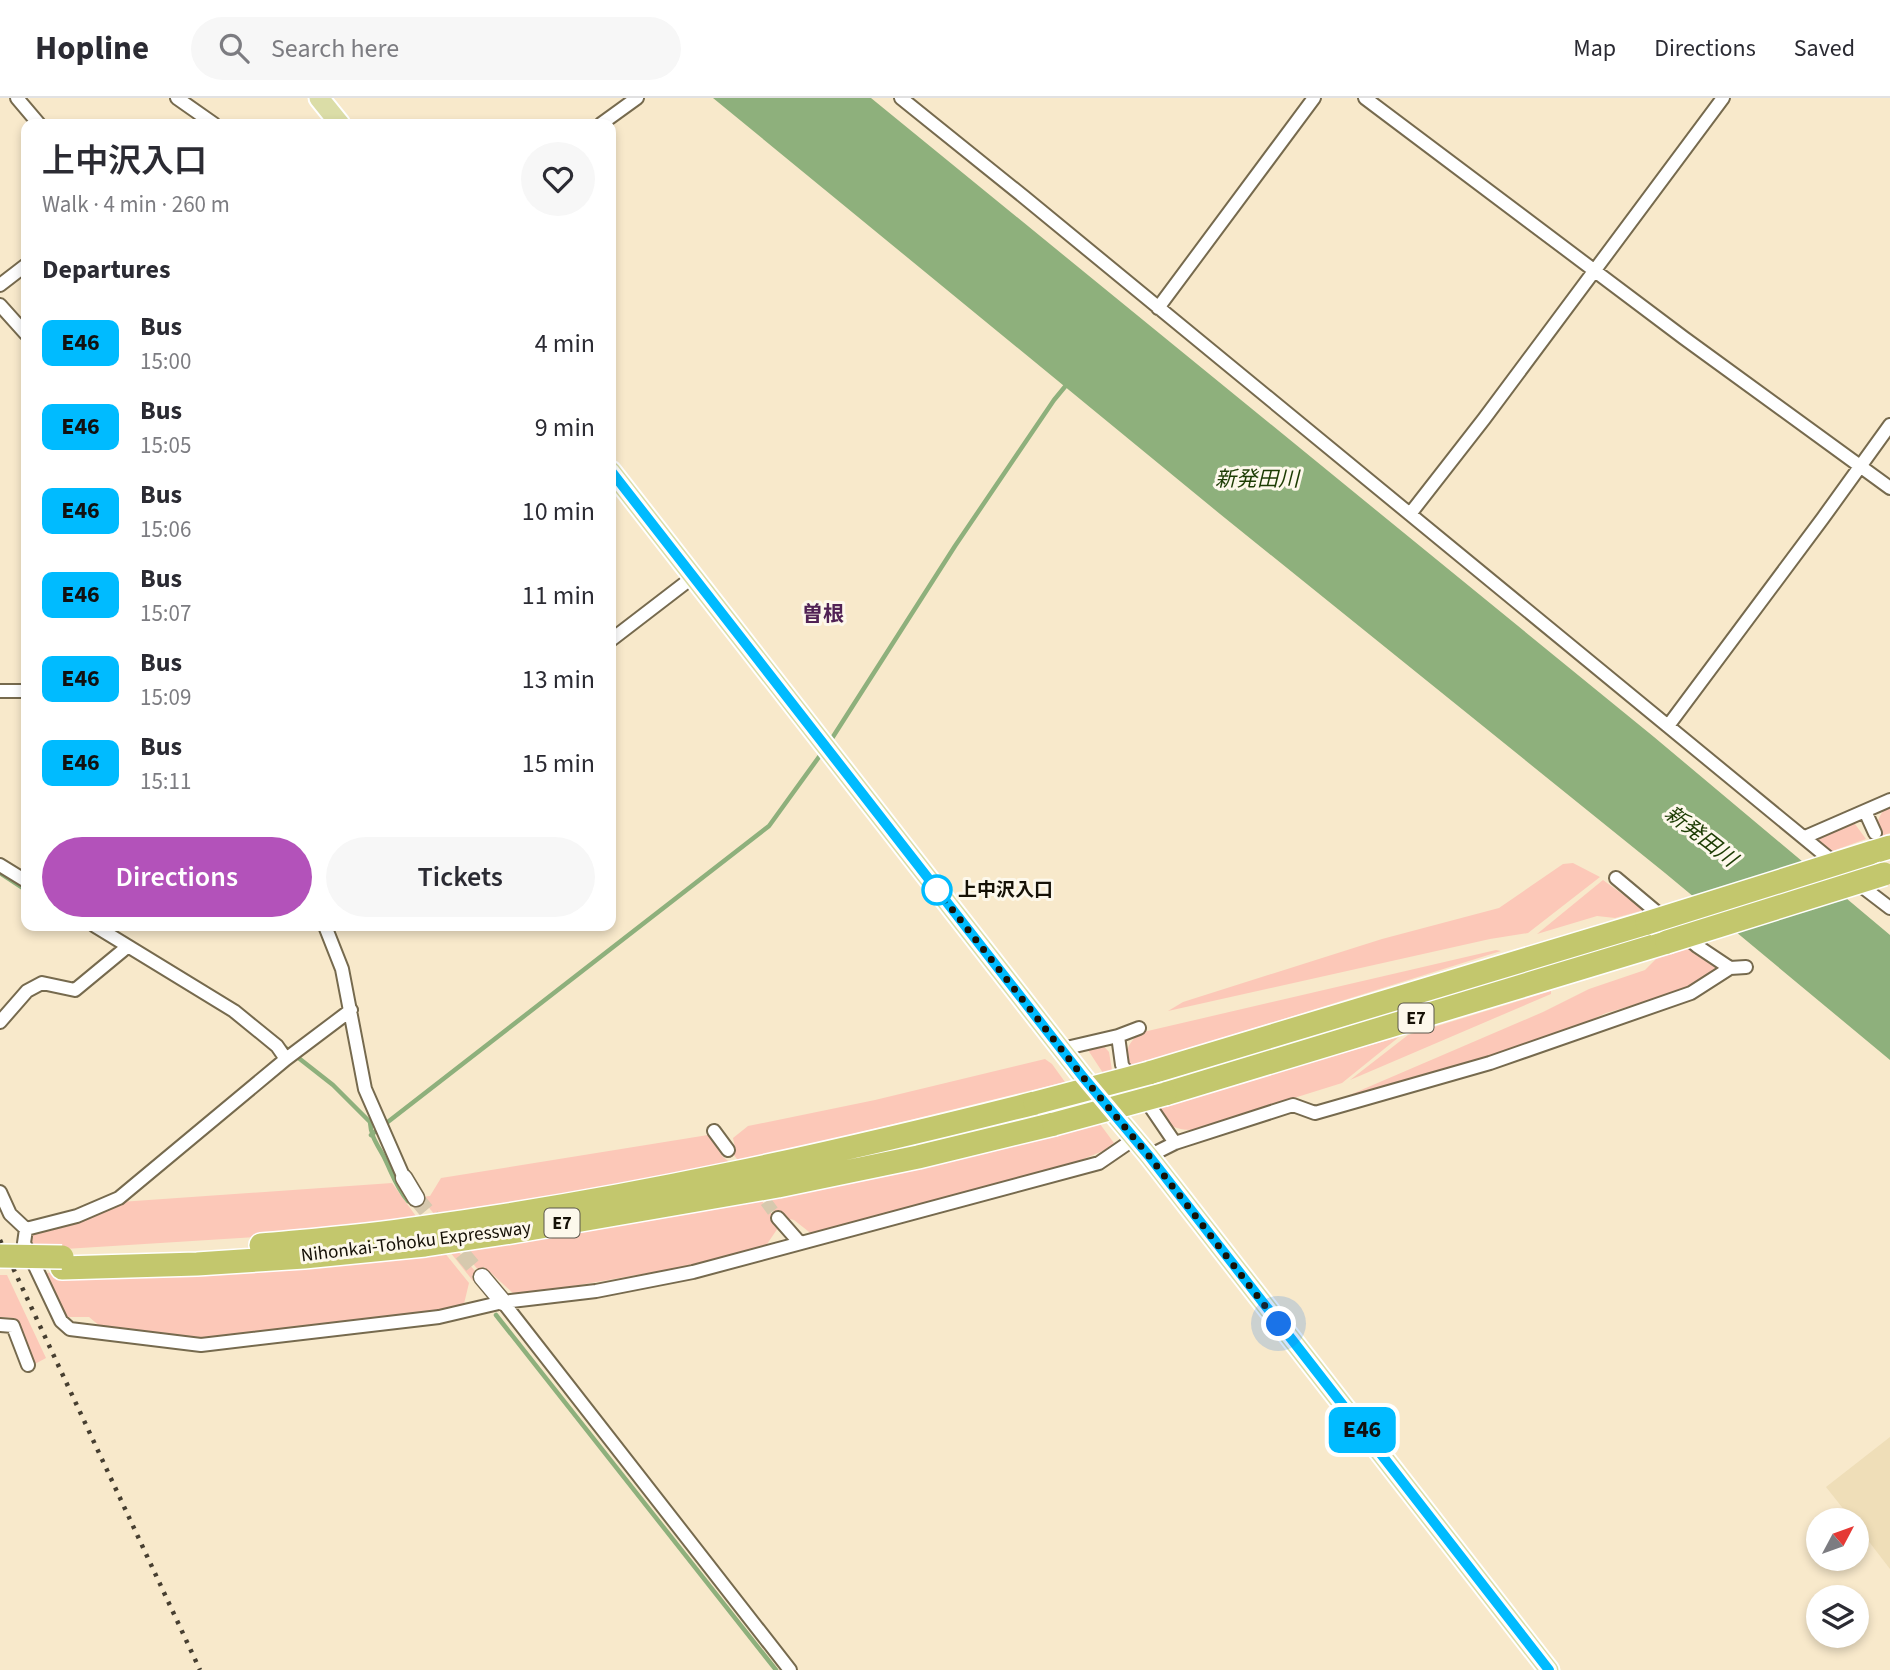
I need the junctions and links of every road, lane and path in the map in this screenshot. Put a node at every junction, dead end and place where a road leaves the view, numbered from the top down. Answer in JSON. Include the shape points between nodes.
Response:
{"nodes":[{"id":1,"x":17,"y":98,"type":"edge"},
{"id":2,"x":177,"y":98,"type":"edge"},
{"id":3,"x":319,"y":98,"type":"edge"},
{"id":4,"x":637,"y":98,"type":"edge"},
{"id":5,"x":1314,"y":98,"type":"edge"},
{"id":6,"x":1365,"y":98,"type":"edge"},
{"id":7,"x":1723,"y":98,"type":"edge"},
{"id":8,"x":906,"y":100,"type":"edge"},
{"id":9,"x":35,"y":119,"type":"edge"},
{"id":10,"x":207,"y":119,"type":"edge"},
{"id":11,"x":336,"y":119,"type":"edge"},
{"id":12,"x":608,"y":119,"type":"edge"},
{"id":13,"x":21,"y":269,"type":"edge"},
{"id":14,"x":1595,"y":271,"type":"junction"},
{"id":15,"x":0,"y":285,"type":"edge"},
{"id":16,"x":0,"y":305,"type":"edge"},
{"id":17,"x":1158,"y":308,"type":"junction"},
{"id":18,"x":21,"y":328,"type":"edge"},
{"id":19,"x":1890,"y":425,"type":"edge"},
{"id":20,"x":1860,"y":466,"type":"junction"},
{"id":21,"x":616,"y":478,"type":"edge"},
{"id":22,"x":1890,"y":488,"type":"edge"},
{"id":23,"x":1410,"y":514,"type":"junction"},
{"id":24,"x":693,"y":578,"type":"junction"},
{"id":25,"x":616,"y":636,"type":"edge"},
{"id":26,"x":0,"y":691,"type":"edge"},
{"id":27,"x":21,"y":691,"type":"edge"},
{"id":28,"x":1668,"y":726,"type":"junction"},
{"id":29,"x":1890,"y":800,"type":"edge"},
{"id":30,"x":1864,"y":811,"type":"junction"},
{"id":31,"x":1805,"y":837,"type":"junction"},
{"id":32,"x":1879,"y":844,"type":"edge"},
{"id":33,"x":0,"y":865,"type":"edge"},
{"id":34,"x":1887,"y":873,"type":"edge"},
{"id":35,"x":21,"y":878,"type":"edge"},
{"id":36,"x":1616,"y":878,"type":"dead end"},
{"id":37,"x":1890,"y":908,"type":"edge"},
{"id":38,"x":103,"y":931,"type":"edge"},
{"id":39,"x":327,"y":931,"type":"edge"},
{"id":40,"x":127,"y":947,"type":"junction"},
{"id":41,"x":1746,"y":967,"type":"dead end"},
{"id":42,"x":1730,"y":968,"type":"junction"},
{"id":43,"x":351,"y":1010,"type":"junction"},
{"id":44,"x":0,"y":1022,"type":"edge"},
{"id":45,"x":1139,"y":1028,"type":"dead end"},
{"id":46,"x":1118,"y":1036,"type":"junction"},
{"id":47,"x":1062,"y":1049,"type":"junction"},
{"id":48,"x":286,"y":1059,"type":"junction"},
{"id":49,"x":714,"y":1131,"type":"dead end"},
{"id":50,"x":1133,"y":1139,"type":"junction"},
{"id":51,"x":1175,"y":1143,"type":"junction"},
{"id":52,"x":728,"y":1150,"type":"dead end"},
{"id":53,"x":1149,"y":1156,"type":"junction"},
{"id":54,"x":404,"y":1178,"type":"joint"},
{"id":55,"x":0,"y":1192,"type":"edge"},
{"id":56,"x":416,"y":1198,"type":"tunnel mouth"},
{"id":57,"x":778,"y":1218,"type":"tunnel mouth"},
{"id":58,"x":26,"y":1229,"type":"junction"},
{"id":59,"x":800,"y":1243,"type":"junction"},
{"id":60,"x":0,"y":1256,"type":"edge"},
{"id":61,"x":62,"y":1262,"type":"junction"},
{"id":62,"x":0,"y":1268,"type":"edge"},
{"id":63,"x":482,"y":1278,"type":"tunnel mouth"},
{"id":64,"x":503,"y":1302,"type":"junction"},
{"id":65,"x":0,"y":1325,"type":"edge"},
{"id":66,"x":28,"y":1365,"type":"dead end"},
{"id":67,"x":790,"y":1670,"type":"edge"},
{"id":68,"x":1549,"y":1670,"type":"edge"}],
"edges":[{"from":1,"to":9,"type":"street"},
{"from":2,"to":10,"type":"street"},
{"from":3,"to":11,"type":"main road"},
{"from":4,"to":12,"type":"street"},
{"from":5,"to":17,"type":"street"},
{"from":6,"to":14,"type":"street"},
{"from":7,"to":14,"type":"street"},
{"from":8,"to":17,"type":"street"},
{"from":13,"to":15,"type":"street"},
{"from":14,"to":20,"type":"street"},
{"from":14,"to":23,"type":"street"},
{"from":16,"to":18,"type":"street"},
{"from":17,"to":23,"type":"street"},
{"from":19,"to":20,"type":"street"},
{"from":20,"to":22,"type":"street"},
{"from":20,"to":28,"type":"street"},
{"from":21,"to":24,"type":"main road"},
{"from":23,"to":28,"type":"street"},
{"from":24,"to":25,"type":"street"},
{"from":24,"to":47,"type":"main road"},
{"from":26,"to":27,"type":"street"},
{"from":28,"to":31,"type":"street"},
{"from":29,"to":30,"type":"street"},
{"from":30,"to":31,"type":"street"},
{"from":30,"to":32,"type":"street"},
{"from":31,"to":37,"type":"street"},
{"from":32,"to":61,"type":"highway","name":"Nihonkai-Tohoku Expressway","number":"E7","bridge":true,"via":[[1647,922],[1149,1073],[918,1133],[771,1165],[417,1229]]},
{"from":33,"to":35,"type":"street"},
{"from":34,"to":61,"type":"highway","name":"Nihonkai-Tohoku Expressway","number":"E7","bridge":true,"via":[[1165,1094],[918,1157],[778,1186],[425,1245],[197,1264]]},
{"from":36,"to":42,"type":"street"},
{"from":38,"to":40,"type":"street"},
{"from":39,"to":43,"type":"street"},
{"from":40,"to":44,"type":"street","via":[[75,990],[42,982],[27,991]]},
{"from":40,"to":48,"type":"street","via":[[234,1011]]},
{"from":41,"to":42,"type":"street"},
{"from":42,"to":51,"type":"street","via":[[1691,993],[1490,1063],[1315,1114],[1293,1105]]},
{"from":43,"to":48,"type":"street"},
{"from":43,"to":54,"type":"street","via":[[365,1089]]},
{"from":45,"to":46,"type":"street"},
{"from":46,"to":47,"type":"street"},
{"from":46,"to":51,"type":"street","via":[[1122,1065]]},
{"from":47,"to":50,"type":"main road"},
{"from":48,"to":58,"type":"street","via":[[119,1198],[77,1216]]},
{"from":49,"to":52,"type":"street"},
{"from":50,"to":53,"type":"main road"},
{"from":50,"to":59,"type":"street","via":[[1099,1163]]},
{"from":51,"to":53,"type":"street"},
{"from":53,"to":68,"type":"main road"},
{"from":54,"to":56,"type":"street"},
{"from":55,"to":58,"type":"street","via":[[10,1214]]},
{"from":57,"to":59,"type":"street"},
{"from":58,"to":64,"type":"street","via":[[24,1243],[69,1329],[201,1345],[439,1317]]},
{"from":59,"to":64,"type":"street","via":[[681,1275]]},
{"from":60,"to":61,"type":"highway","number":"E7","bridge":true},
{"from":61,"to":62,"type":"highway","number":"E7"},
{"from":63,"to":64,"type":"street"},
{"from":64,"to":67,"type":"street"},
{"from":65,"to":66,"type":"street","via":[[13,1326]]}]}
